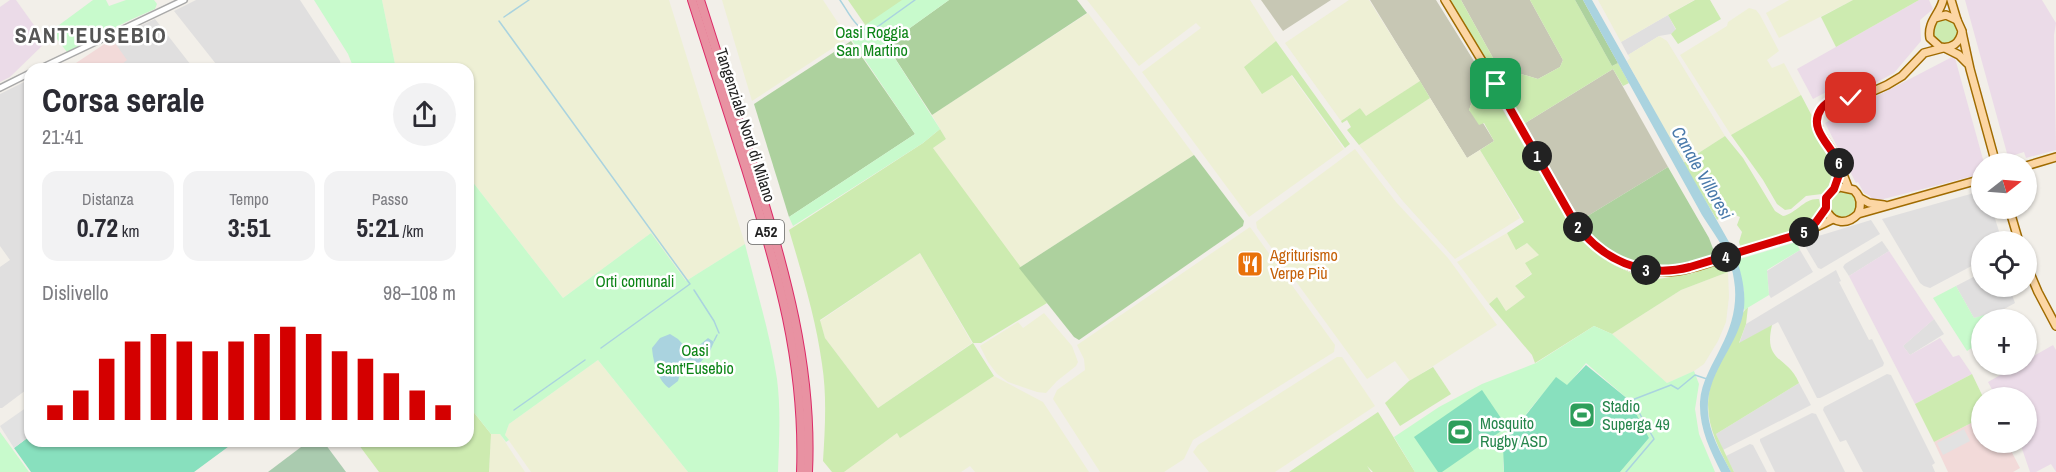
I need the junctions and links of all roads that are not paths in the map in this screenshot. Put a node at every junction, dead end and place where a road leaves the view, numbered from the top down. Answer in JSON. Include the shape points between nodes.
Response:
{"nodes":[{"id":1,"x":184,"y":0,"type":"edge"},
{"id":2,"x":692,"y":0,"type":"edge"},
{"id":3,"x":700,"y":0,"type":"edge"},
{"id":4,"x":705,"y":0,"type":"edge"},
{"id":5,"x":1445,"y":0,"type":"edge"},
{"id":6,"x":1944,"y":0,"type":"edge"},
{"id":7,"x":1951,"y":0,"type":"edge"},
{"id":8,"x":1935,"y":18,"type":"junction"},
{"id":9,"x":1958,"y":20,"type":"junction"},
{"id":10,"x":1962,"y":32,"type":"junction"},
{"id":11,"x":1929,"y":33,"type":"junction"},
{"id":12,"x":1944,"y":48,"type":"junction"},
{"id":13,"x":1922,"y":55,"type":"junction"},
{"id":14,"x":52,"y":63,"type":"edge"},
{"id":15,"x":1970,"y":69,"type":"junction"},
{"id":16,"x":24,"y":76,"type":"edge"},
{"id":17,"x":725,"y":80,"type":"junction"},
{"id":18,"x":0,"y":88,"type":"edge"},
{"id":19,"x":1993,"y":153,"type":"edge"},
{"id":20,"x":2056,"y":157,"type":"edge"},
{"id":21,"x":2037,"y":162,"type":"edge"},
{"id":22,"x":1841,"y":169,"type":"junction"},
{"id":23,"x":1971,"y":182,"type":"edge"},
{"id":24,"x":1848,"y":187,"type":"junction"},
{"id":25,"x":1834,"y":189,"type":"junction"},
{"id":26,"x":1860,"y":198,"type":"junction"},
{"id":27,"x":1899,"y":203,"type":"junction"},
{"id":28,"x":1826,"y":208,"type":"junction"},
{"id":29,"x":1858,"y":214,"type":"junction"},
{"id":30,"x":1833,"y":219,"type":"junction"},
{"id":31,"x":1803,"y":233,"type":"junction"},
{"id":32,"x":2037,"y":289,"type":"edge"},
{"id":33,"x":2056,"y":326,"type":"edge"},
{"id":34,"x":801,"y":472,"type":"edge"},
{"id":35,"x":808,"y":472,"type":"edge"}],
"edges":[{"from":1,"to":14,"type":"street"},
{"from":2,"to":34,"type":"highway","name":"Tangenziale Nord di Milano","number":"A52","via":[[786,305],[798,383]]},
{"from":3,"to":17,"type":"highway","name":"Tangenziale Nord di Milano","number":"A52"},
{"from":4,"to":17,"type":"highway","number":"A52"},
{"from":5,"to":31,"type":"main road","via":[[1575,223],[1588,240],[1620,263],[1653,271],[1677,271]]},
{"from":6,"to":8,"type":"main road"},
{"from":7,"to":9,"type":"main road"},
{"from":8,"to":9,"type":"main road","via":[[1946,15]]},
{"from":8,"to":11,"type":"main road"},
{"from":9,"to":10,"type":"main road"},
{"from":10,"to":12,"type":"main road","via":[[1956,43]]},
{"from":10,"to":15,"type":"main road"},
{"from":11,"to":12,"type":"main road","via":[[1934,43]]},
{"from":11,"to":13,"type":"main road"},
{"from":12,"to":13,"type":"main road"},
{"from":12,"to":15,"type":"main road","via":[[1962,57]]},
{"from":13,"to":22,"type":"main road","via":[[1894,82],[1860,97],[1832,100],[1822,108],[1817,118],[1820,135]]},
{"from":15,"to":19,"type":"main road"},
{"from":16,"to":18,"type":"street"},
{"from":17,"to":35,"type":"highway","name":"Tangenziale Nord di Milano","number":"A52","via":[[795,311],[807,394]]},
{"from":20,"to":21,"type":"main road"},
{"from":22,"to":24,"type":"main road"},
{"from":22,"to":25,"type":"main road"},
{"from":23,"to":27,"type":"main road"},
{"from":24,"to":25,"type":"main road"},
{"from":24,"to":26,"type":"main road"},
{"from":25,"to":28,"type":"main road","via":[[1826,198]]},
{"from":26,"to":27,"type":"main road","via":[[1876,205]]},
{"from":26,"to":29,"type":"main road"},
{"from":27,"to":29,"type":"main road"},
{"from":28,"to":30,"type":"main road"},
{"from":28,"to":31,"type":"main road"},
{"from":29,"to":30,"type":"main road","via":[[1846,222]]},
{"from":30,"to":31,"type":"main road"},
{"from":32,"to":33,"type":"main road"}]}
